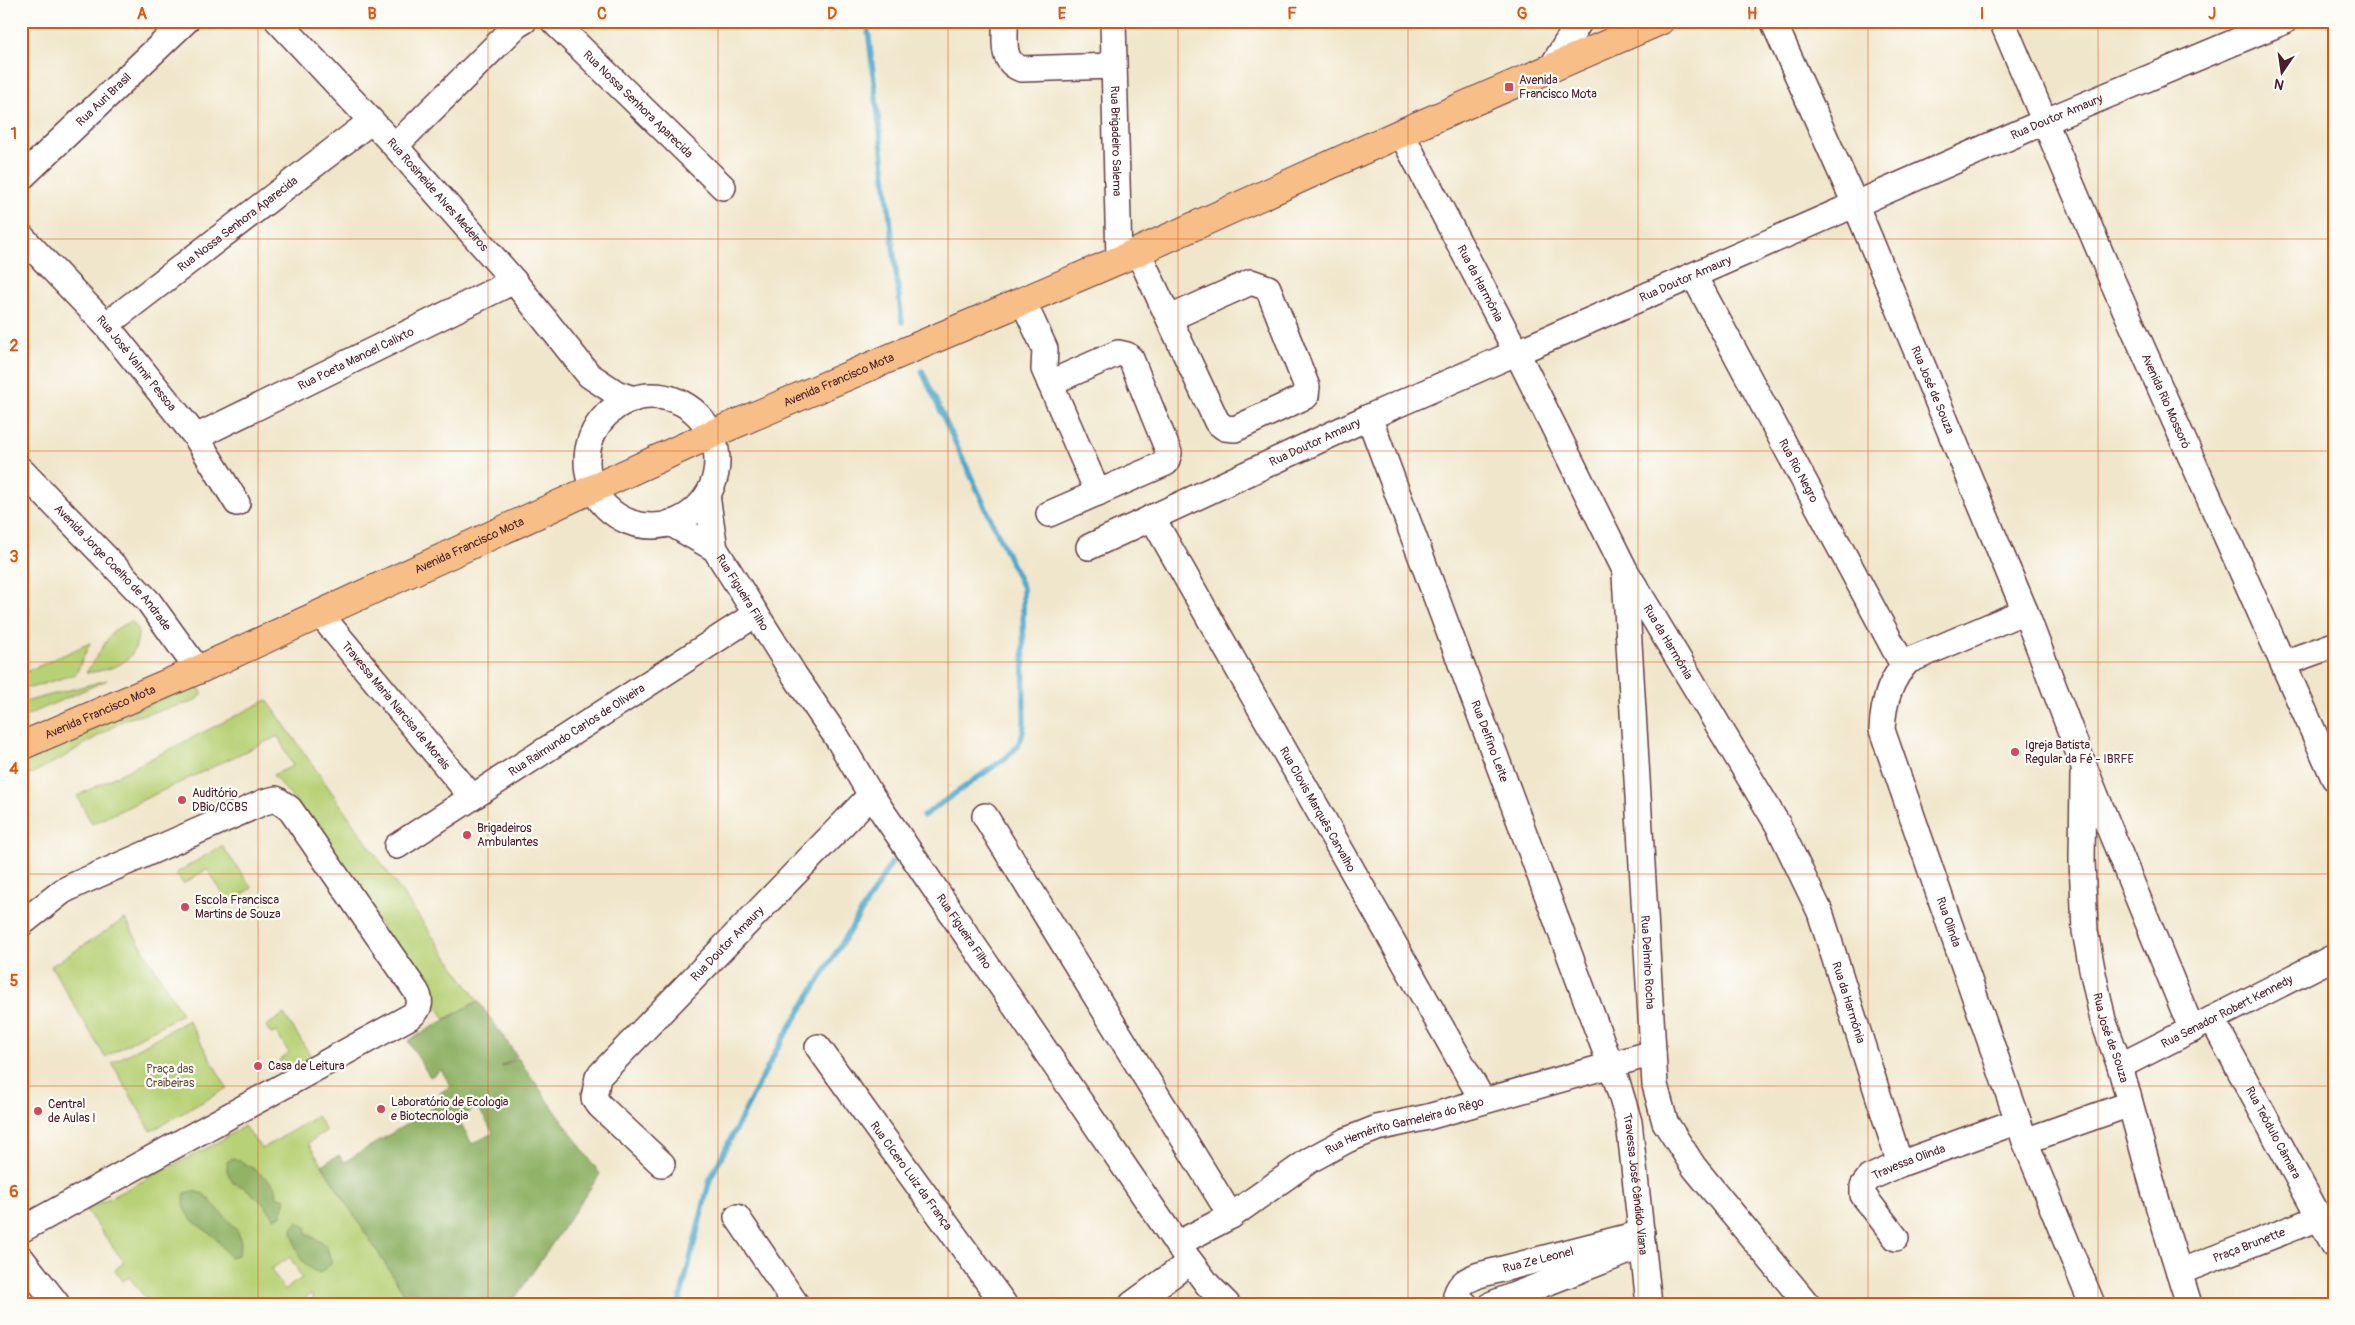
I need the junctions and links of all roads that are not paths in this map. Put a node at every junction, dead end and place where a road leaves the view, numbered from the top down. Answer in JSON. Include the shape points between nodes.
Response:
{"nodes":[{"id":1,"x":186,"y":21,"type":"edge"},
{"id":2,"x":278,"y":21,"type":"edge"},
{"id":3,"x":524,"y":21,"type":"edge"},
{"id":4,"x":552,"y":21,"type":"edge"},
{"id":5,"x":1005,"y":21,"type":"edge"},
{"id":6,"x":1113,"y":21,"type":"edge"},
{"id":7,"x":1580,"y":21,"type":"edge"},
{"id":8,"x":1660,"y":21,"type":"edge"},
{"id":9,"x":1773,"y":21,"type":"edge"},
{"id":10,"x":2002,"y":21,"type":"edge"},
{"id":11,"x":2286,"y":21,"type":"edge"},
{"id":12,"x":1625,"y":28,"type":"edge"},
{"id":13,"x":1114,"y":66,"type":"junction"},
{"id":14,"x":1551,"y":68,"type":"junction"},
{"id":15,"x":2046,"y":121,"type":"junction"},
{"id":16,"x":370,"y":122,"type":"junction"},
{"id":17,"x":1402,"y":133,"type":"junction"},
{"id":18,"x":395,"y":146,"type":"junction"},
{"id":19,"x":21,"y":178,"type":"edge"},
{"id":20,"x":723,"y":187,"type":"dead end"},
{"id":21,"x":1856,"y":206,"type":"junction"},
{"id":22,"x":21,"y":236,"type":"edge"},
{"id":23,"x":1129,"y":256,"type":"junction"},
{"id":24,"x":1694,"y":276,"type":"junction"},
{"id":25,"x":514,"y":281,"type":"junction"},
{"id":26,"x":1023,"y":301,"type":"junction"},
{"id":27,"x":1170,"y":318,"type":"junction"},
{"id":28,"x":106,"y":325,"type":"junction"},
{"id":29,"x":1517,"y":353,"type":"junction"},
{"id":30,"x":589,"y":375,"type":"junction"},
{"id":31,"x":1061,"y":378,"type":"junction"},
{"id":32,"x":633,"y":399,"type":"junction"},
{"id":33,"x":1369,"y":417,"type":"junction"},
{"id":34,"x":712,"y":434,"type":"junction"},
{"id":35,"x":592,"y":435,"type":"junction"},
{"id":36,"x":196,"y":437,"type":"junction"},
{"id":37,"x":21,"y":470,"type":"edge"},
{"id":38,"x":594,"y":489,"type":"junction"},
{"id":39,"x":1098,"y":494,"type":"junction"},
{"id":40,"x":707,"y":496,"type":"junction"},
{"id":41,"x":237,"y":503,"type":"dead end"},
{"id":42,"x":1049,"y":514,"type":"dead end"},
{"id":43,"x":1152,"y":517,"type":"junction"},
{"id":44,"x":670,"y":524,"type":"junction"},
{"id":45,"x":1089,"y":547,"type":"dead end"},
{"id":46,"x":715,"y":550,"type":"junction"},
{"id":47,"x":1625,"y":570,"type":"junction"},
{"id":48,"x":2025,"y":611,"type":"junction"},
{"id":49,"x":320,"y":614,"type":"junction"},
{"id":50,"x":756,"y":614,"type":"junction"},
{"id":51,"x":2334,"y":645,"type":"edge"},
{"id":52,"x":2284,"y":663,"type":"junction"},
{"id":53,"x":1904,"y":665,"type":"junction"},
{"id":54,"x":198,"y":670,"type":"junction"},
{"id":55,"x":21,"y":746,"type":"edge"},
{"id":56,"x":2083,"y":764,"type":"junction"},
{"id":57,"x":2334,"y":778,"type":"edge"},
{"id":58,"x":871,"y":795,"type":"junction"},
{"id":59,"x":472,"y":798,"type":"junction"},
{"id":60,"x":985,"y":816,"type":"dead end"},
{"id":61,"x":397,"y":846,"type":"dead end"},
{"id":62,"x":21,"y":924,"type":"edge"},
{"id":63,"x":2334,"y":957,"type":"edge"},
{"id":64,"x":2202,"y":1025,"type":"junction"},
{"id":65,"x":818,"y":1047,"type":"dead end"},
{"id":66,"x":1653,"y":1053,"type":"junction"},
{"id":67,"x":1611,"y":1066,"type":"junction"},
{"id":68,"x":2120,"y":1066,"type":"junction"},
{"id":69,"x":1483,"y":1101,"type":"junction"},
{"id":70,"x":2130,"y":1104,"type":"junction"},
{"id":71,"x":2022,"y":1131,"type":"junction"},
{"id":72,"x":662,"y":1164,"type":"dead end"},
{"id":73,"x":1900,"y":1164,"type":"junction"},
{"id":74,"x":1231,"y":1216,"type":"junction"},
{"id":75,"x":737,"y":1217,"type":"dead end"},
{"id":76,"x":2319,"y":1218,"type":"junction"},
{"id":77,"x":21,"y":1230,"type":"edge"},
{"id":78,"x":1896,"y":1238,"type":"dead end"},
{"id":79,"x":1643,"y":1239,"type":"junction"},
{"id":80,"x":2334,"y":1245,"type":"edge"},
{"id":81,"x":1184,"y":1253,"type":"junction"},
{"id":82,"x":21,"y":1258,"type":"edge"},
{"id":83,"x":2179,"y":1272,"type":"junction"},
{"id":84,"x":57,"y":1304,"type":"edge"},
{"id":85,"x":796,"y":1304,"type":"edge"},
{"id":86,"x":1004,"y":1304,"type":"edge"},
{"id":87,"x":1132,"y":1304,"type":"edge"},
{"id":88,"x":1227,"y":1304,"type":"edge"},
{"id":89,"x":1465,"y":1304,"type":"edge"},
{"id":90,"x":1492,"y":1304,"type":"edge"},
{"id":91,"x":1649,"y":1304,"type":"edge"},
{"id":92,"x":1807,"y":1304,"type":"edge"},
{"id":93,"x":2092,"y":1304,"type":"edge"},
{"id":94,"x":2189,"y":1304,"type":"edge"}],
"edges":[{"from":1,"to":19,"type":"street","name":"Rua Auri Brasil"},
{"from":2,"to":16,"type":"street","name":"Rua Rosineide Alves Medeiros"},
{"from":3,"to":18,"type":"street"},
{"from":4,"to":20,"type":"street","name":"Rua Nossa Senhora Aparecida"},
{"from":5,"to":13,"type":"street","via":[[1006,59],[1012,66],[1021,69]]},
{"from":6,"to":13,"type":"street","name":"Rua Brigadeiro Salema"},
{"from":7,"to":14,"type":"street"},
{"from":8,"to":12,"type":"main road","name":"Avenida Francisco Mota"},
{"from":9,"to":21,"type":"street","name":"Rua José de Souza"},
{"from":10,"to":15,"type":"street","name":"Avenida Rio Mossoró"},
{"from":11,"to":15,"type":"street","name":"Rua Doutor Amaury"},
{"from":12,"to":14,"type":"main road","name":"Avenida Francisco Mota"},
{"from":13,"to":23,"type":"street","name":"Rua Brigadeiro Salema"},
{"from":14,"to":17,"type":"main road","name":"Avenida Francisco Mota"},
{"from":15,"to":21,"type":"street","name":"Rua Doutor Amaury"},
{"from":15,"to":52,"type":"street","name":"Avenida Rio Mossoró","via":[[2112,280]]},
{"from":16,"to":18,"type":"street","name":"Rua Rosineide Alves Medeiros"},
{"from":16,"to":28,"type":"street","name":"Rua Nossa Senhora Aparecida"},
{"from":17,"to":23,"type":"main road","name":"Avenida Francisco Mota"},
{"from":17,"to":29,"type":"street","name":"Rua da Harmônia"},
{"from":18,"to":25,"type":"street","name":"Rua Rosineide Alves Medeiros"},
{"from":21,"to":24,"type":"street","name":"Rua Doutor Amaury"},
{"from":21,"to":48,"type":"street","name":"Rua José de Souza"},
{"from":22,"to":28,"type":"street","name":"Rua José Valmir Pessoa"},
{"from":23,"to":26,"type":"main road","name":"Avenida Francisco Mota"},
{"from":23,"to":27,"type":"street"},
{"from":24,"to":29,"type":"street","name":"Rua Doutor Amaury"},
{"from":24,"to":53,"type":"street","name":"Rua Rio Negro"},
{"from":25,"to":30,"type":"street","name":"Rua Rosineide Alves Medeiros"},
{"from":25,"to":36,"type":"street","name":"Rua Poeta Manoel Calixto"},
{"from":26,"to":31,"type":"street","via":[[1045,349],[1044,369]]},
{"from":26,"to":34,"type":"main road","name":"Avenida Francisco Mota"},
{"from":27,"to":27,"type":"street","via":[[1252,282],[1268,288],[1307,387],[1306,396],[1234,429],[1225,428],[1217,422]]},
{"from":28,"to":36,"type":"street","name":"Rua José Valmir Pessoa"},
{"from":29,"to":33,"type":"street","name":"Rua Doutor Amaury"},
{"from":29,"to":47,"type":"street","name":"Rua da Harmônia"},
{"from":30,"to":32,"type":"street","name":"Rua Rosineide Alves Medeiros","via":[[616,393]]},
{"from":30,"to":35,"type":"street","name":"Rua Rosineide Alves Medeiros","via":[[596,413]]},
{"from":31,"to":39,"type":"street"},
{"from":31,"to":39,"type":"street","via":[[1118,353],[1127,355],[1169,453],[1166,463]]},
{"from":32,"to":34,"type":"street","via":[[651,396],[687,406]]},
{"from":32,"to":35,"type":"street","via":[[616,407]]},
{"from":33,"to":43,"type":"street","name":"Rua Doutor Amaury"},
{"from":33,"to":67,"type":"street","name":"Rua Delfino Leite"},
{"from":34,"to":38,"type":"main road","name":"Avenida Francisco Mota"},
{"from":34,"to":40,"type":"street","via":[[718,466]]},
{"from":35,"to":38,"type":"street","name":"Rua Rosineide Alves Medeiros","via":[[588,472]]},
{"from":36,"to":41,"type":"street","name":"Rua José Valmir Pessoa"},
{"from":37,"to":54,"type":"street","name":"Avenida Jorge Coelho de Andrade","via":[[149,602]]},
{"from":38,"to":44,"type":"street","via":[[618,516],[652,526]]},
{"from":38,"to":49,"type":"main road","name":"Avenida Francisco Mota"},
{"from":39,"to":42,"type":"street"},
{"from":40,"to":44,"type":"street","via":[[691,513]]},
{"from":40,"to":46,"type":"street","name":"Rua Figueira Filho"},
{"from":43,"to":45,"type":"street","name":"Rua Doutor Amaury"},
{"from":43,"to":69,"type":"street","name":"Rua Clovis Marquês Carvalho"},
{"from":44,"to":46,"type":"street","name":"Rua Figueira Filho"},
{"from":46,"to":50,"type":"street","name":"Rua Figueira Filho"},
{"from":47,"to":66,"type":"street","name":"Rua Delmiro Rocha"},
{"from":47,"to":73,"type":"street","name":"Rua da Harmônia","via":[[1778,825],[1820,912]]},
{"from":48,"to":53,"type":"street","name":"Rua Olinda","via":[[1908,660]]},
{"from":48,"to":56,"type":"street","name":"Rua José de Souza"},
{"from":49,"to":54,"type":"main road","name":"Avenida Francisco Mota"},
{"from":49,"to":59,"type":"street","name":"Travessa Maria Narcisa de Morais"},
{"from":50,"to":58,"type":"street","name":"Rua Figueira Filho"},
{"from":50,"to":59,"type":"street","name":"Rua Raimundo Carlos de Oliveira"},
{"from":51,"to":52,"type":"street"},
{"from":52,"to":57,"type":"street","name":"Avenida Rio Mossoró"},
{"from":53,"to":71,"type":"street","name":"Rua Olinda","via":[[1894,676],[1883,711],[1882,730]]},
{"from":54,"to":55,"type":"main road","name":"Avenida Francisco Mota"},
{"from":56,"to":64,"type":"street","name":"Rua José de Souza"},
{"from":56,"to":68,"type":"street","name":"Rua José de Souza","via":[[2085,931],[2103,1020]]},
{"from":58,"to":72,"type":"street","name":"Rua Doutor Amaury","via":[[598,1077],[594,1098]]},
{"from":58,"to":81,"type":"street","name":"Rua Figueira Filho"},
{"from":59,"to":61,"type":"street","name":"Rua Raimundo Carlos de Oliveira"},
{"from":60,"to":74,"type":"street"},
{"from":62,"to":77,"type":"street","via":[[63,891],[92,876],[276,799],[290,809],[416,991],[420,1003],[411,1016]]},
{"from":63,"to":64,"type":"street","name":"Rua Senador Robert Kennedy"},
{"from":64,"to":68,"type":"street","name":"Rua Senador Robert Kennedy"},
{"from":64,"to":76,"type":"street","name":"Rua Teódulo Câmara"},
{"from":65,"to":86,"type":"street","name":"Rua Cícero Luiz da França"},
{"from":66,"to":67,"type":"street","name":"Rua Hemérito Gameleira do Rêgo"},
{"from":66,"to":92,"type":"street","name":"Rua Delmiro Rocha","via":[[1655,1086],[1665,1122],[1694,1167]]},
{"from":67,"to":69,"type":"street","name":"Rua Hemérito Gameleira do Rêgo"},
{"from":67,"to":79,"type":"street","name":"Travessa José Cândido Viana","via":[[1629,1122]]},
{"from":68,"to":70,"type":"street","name":"Rua José de Souza"},
{"from":69,"to":74,"type":"street","name":"Rua Hemérito Gameleira do Rêgo","via":[[1377,1128],[1347,1140],[1310,1160]]},
{"from":70,"to":71,"type":"street","name":"Travessa Olinda"},
{"from":70,"to":83,"type":"street","name":"Rua José de Souza"},
{"from":71,"to":73,"type":"street","name":"Travessa Olinda"},
{"from":71,"to":93,"type":"street","name":"Rua Olinda"},
{"from":73,"to":78,"type":"street","name":"Travessa Olinda","via":[[1869,1178],[1863,1186],[1863,1194]]},
{"from":74,"to":81,"type":"street","name":"Rua Hemérito Gameleira do Rêgo"},
{"from":75,"to":85,"type":"street"},
{"from":76,"to":80,"type":"street","name":"Rua Teódulo Câmara"},
{"from":76,"to":83,"type":"street","name":"Praça Brunette"},
{"from":79,"to":89,"type":"street","name":"Rua Ze Leonel","via":[[1480,1275],[1458,1288],[1456,1294]]},
{"from":79,"to":90,"type":"street","name":"Rua Ze Leonel"},
{"from":79,"to":91,"type":"street","name":"Travessa José Cândido Viana"},
{"from":81,"to":87,"type":"street","name":"Rua Hemérito Gameleira do Rêgo"},
{"from":81,"to":88,"type":"street","name":"Rua Figueira Filho"},
{"from":82,"to":84,"type":"street"},
{"from":83,"to":94,"type":"street","name":"Rua José de Souza"}]}
